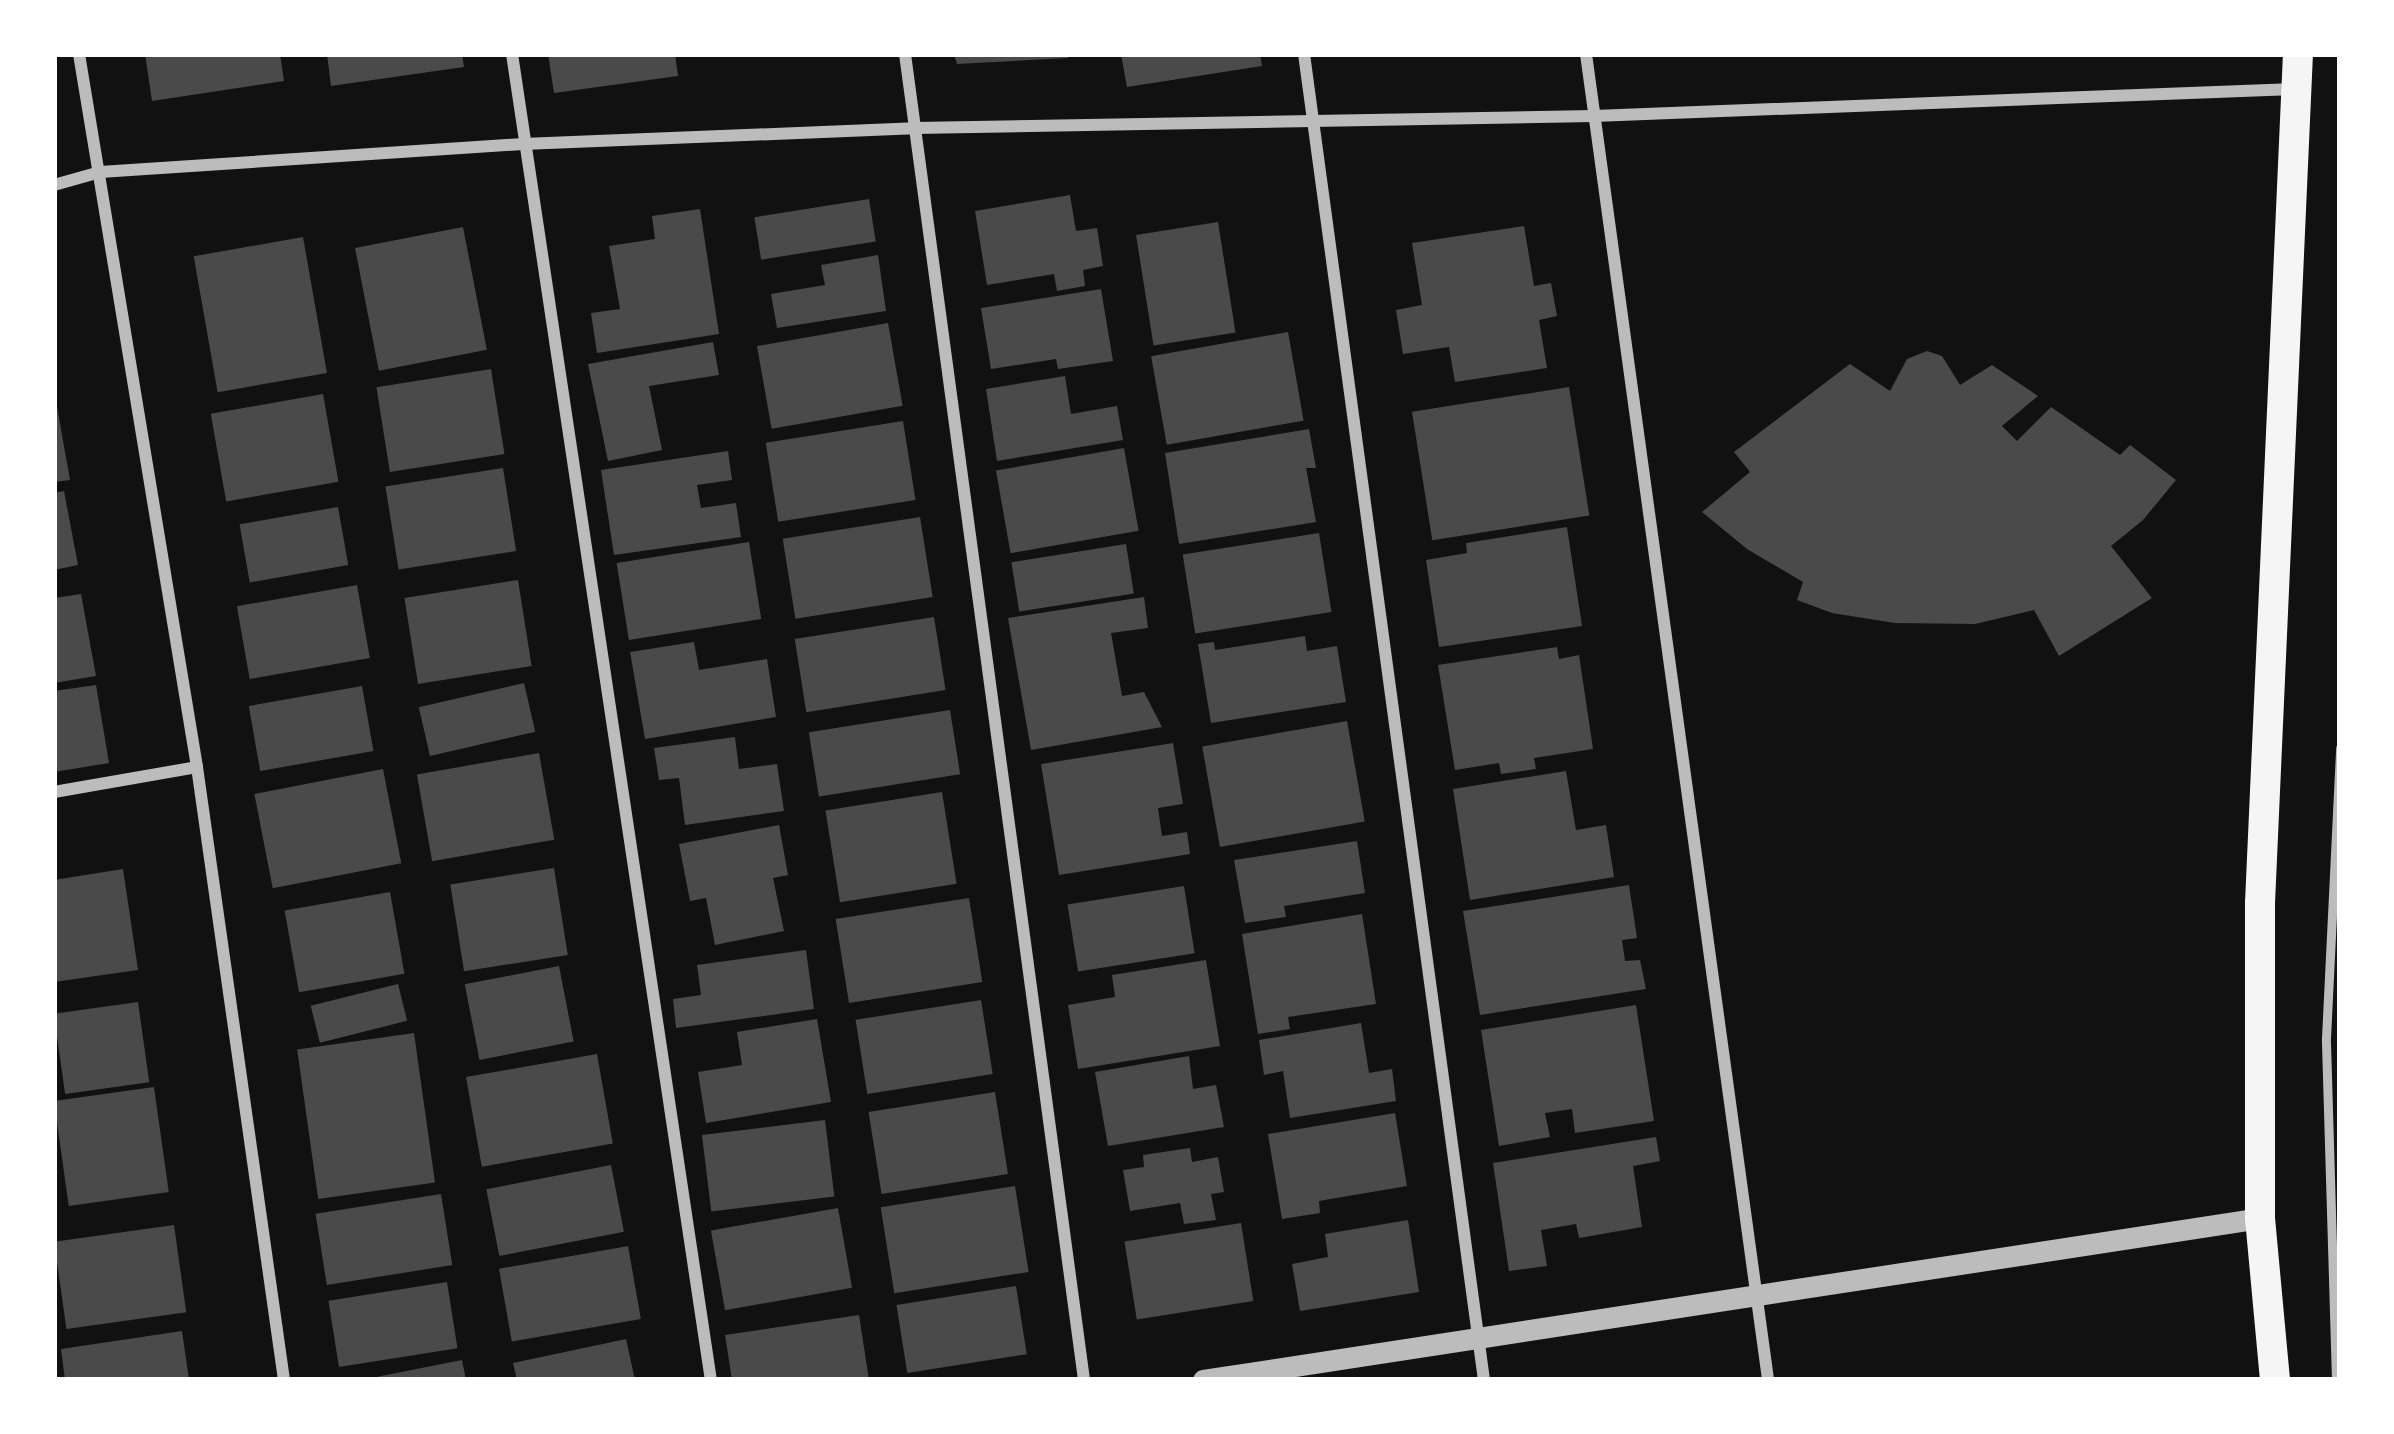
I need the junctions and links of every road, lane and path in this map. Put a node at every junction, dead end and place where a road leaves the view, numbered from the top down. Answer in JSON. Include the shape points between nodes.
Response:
{"nodes":[{"id":1,"x":79,"y":54,"type":"edge"},
{"id":2,"x":512,"y":54,"type":"edge"},
{"id":3,"x":905,"y":54,"type":"edge"},
{"id":4,"x":1304,"y":54,"type":"edge"},
{"id":5,"x":1586,"y":54,"type":"edge"},
{"id":6,"x":2298,"y":54,"type":"edge"},
{"id":7,"x":2294,"y":89,"type":"junction"},
{"id":8,"x":1594,"y":116,"type":"junction"},
{"id":9,"x":1314,"y":120,"type":"junction"},
{"id":10,"x":914,"y":128,"type":"junction"},
{"id":11,"x":523,"y":143,"type":"junction"},
{"id":12,"x":100,"y":172,"type":"junction"},
{"id":13,"x":54,"y":185,"type":"edge"},
{"id":14,"x":2340,"y":747,"type":"edge"},
{"id":15,"x":197,"y":767,"type":"junction"},
{"id":16,"x":54,"y":792,"type":"edge"},
{"id":17,"x":2260,"y":1218,"type":"junction"},
{"id":18,"x":1756,"y":1298,"type":"junction"},
{"id":19,"x":1477,"y":1336,"type":"junction"},
{"id":20,"x":284,"y":1380,"type":"edge"},
{"id":21,"x":711,"y":1380,"type":"edge"},
{"id":22,"x":1084,"y":1380,"type":"edge"},
{"id":23,"x":1203,"y":1380,"type":"edge"},
{"id":24,"x":1484,"y":1380,"type":"edge"},
{"id":25,"x":1768,"y":1380,"type":"edge"},
{"id":26,"x":2275,"y":1380,"type":"edge"},
{"id":27,"x":2336,"y":1380,"type":"edge"}],
"edges":[{"from":1,"to":12,"type":"street"},
{"from":2,"to":11,"type":"street"},
{"from":3,"to":10,"type":"street"},
{"from":4,"to":9,"type":"street"},
{"from":5,"to":8,"type":"street"},
{"from":6,"to":7,"type":"main road"},
{"from":7,"to":8,"type":"street"},
{"from":7,"to":17,"type":"main road","via":[[2260,903]]},
{"from":8,"to":9,"type":"street"},
{"from":8,"to":18,"type":"street"},
{"from":9,"to":10,"type":"street"},
{"from":9,"to":19,"type":"street"},
{"from":10,"to":11,"type":"street"},
{"from":10,"to":22,"type":"street"},
{"from":11,"to":12,"type":"street"},
{"from":11,"to":21,"type":"street"},
{"from":12,"to":13,"type":"street"},
{"from":12,"to":15,"type":"street"},
{"from":14,"to":27,"type":"lane","via":[[2327,1132]]},
{"from":15,"to":16,"type":"street"},
{"from":15,"to":20,"type":"street"},
{"from":17,"to":18,"type":"street"},
{"from":17,"to":26,"type":"main road"},
{"from":18,"to":19,"type":"street"},
{"from":18,"to":25,"type":"street"},
{"from":19,"to":23,"type":"street"},
{"from":19,"to":24,"type":"street"}]}
